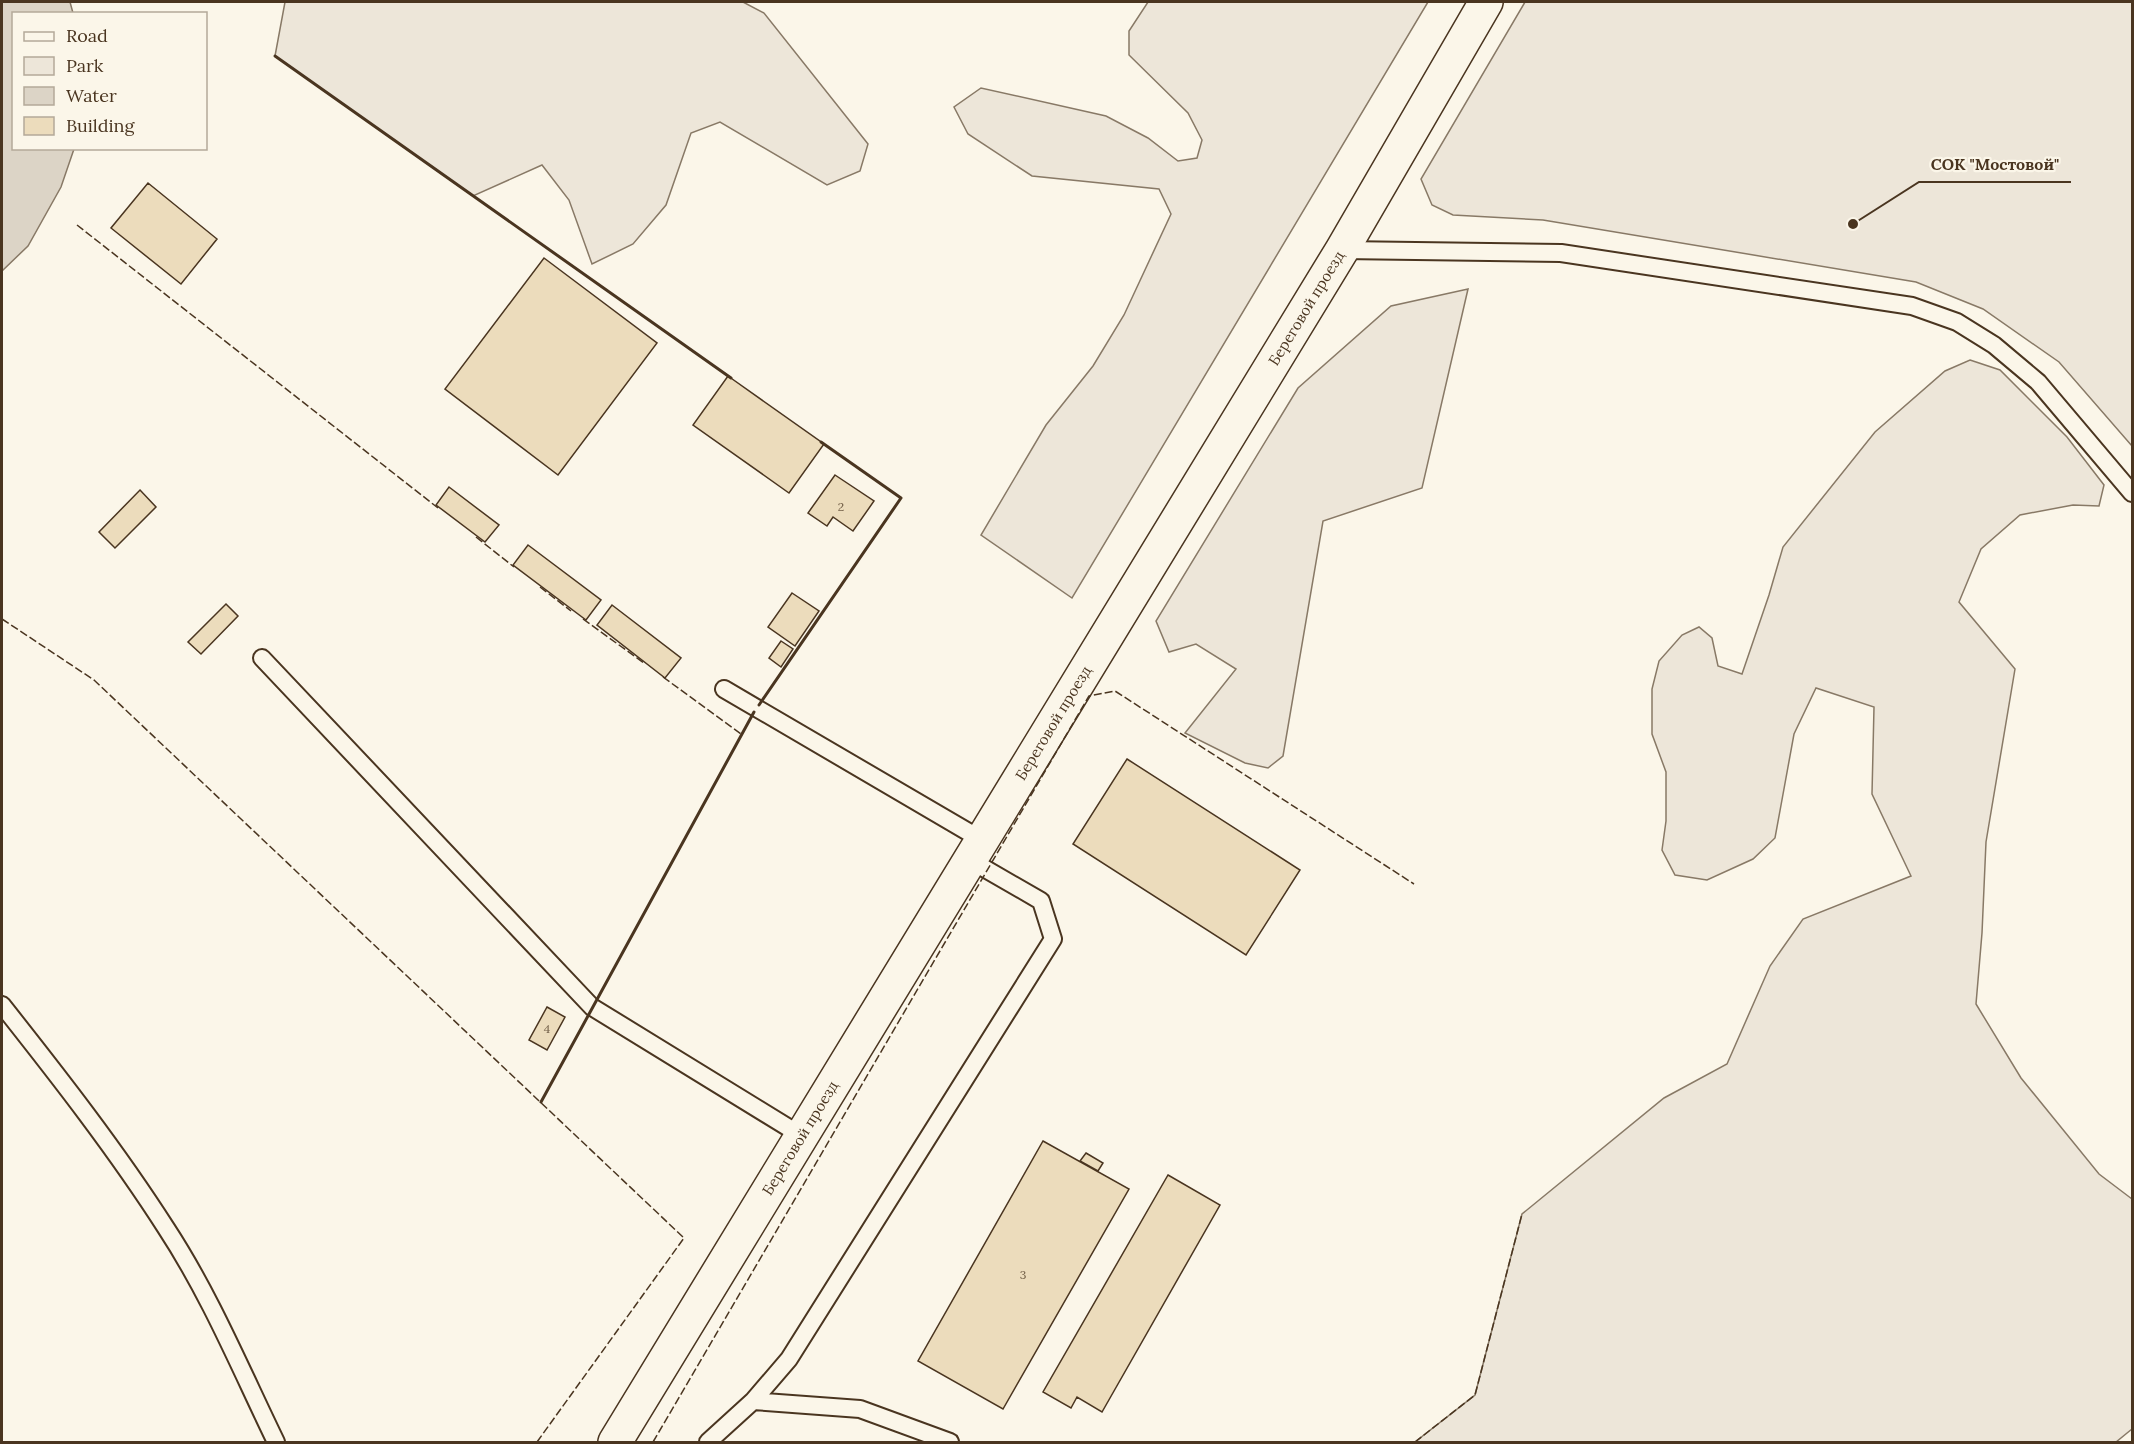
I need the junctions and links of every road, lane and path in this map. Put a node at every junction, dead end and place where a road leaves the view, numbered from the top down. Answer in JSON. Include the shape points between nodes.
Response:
{"nodes":[{"id":1,"x":1486,"y":2,"type":"edge"},
{"id":2,"x":1342,"y":250,"type":"junction"},
{"id":3,"x":2133,"y":494,"type":"edge"},
{"id":4,"x":262,"y":658,"type":"dead end"},
{"id":5,"x":724,"y":689,"type":"dead end"},
{"id":6,"x":976,"y":850,"type":"junction"},
{"id":7,"x":2,"y":1005,"type":"edge"},
{"id":8,"x":802,"y":1136,"type":"junction"},
{"id":9,"x":753,"y":1401,"type":"junction"},
{"id":10,"x":276,"y":1443,"type":"edge"},
{"id":11,"x":615,"y":1443,"type":"edge"},
{"id":12,"x":708,"y":1443,"type":"edge"},
{"id":13,"x":951,"y":1443,"type":"edge"}],
"edges":[{"from":1,"to":2,"type":"street","name":"Береговой проезд"},
{"from":2,"to":3,"type":"lane","via":[[1561,253],[1912,306],[1957,322],[1994,345],[2038,382]]},
{"from":2,"to":6,"type":"street","name":"Береговой проезд"},
{"from":4,"to":8,"type":"lane","via":[[592,1007]]},
{"from":5,"to":6,"type":"lane"},
{"from":6,"to":8,"type":"street","name":"Береговой проезд"},
{"from":6,"to":9,"type":"lane","via":[[1041,901],[1053,939],[789,1359]]},
{"from":7,"to":10,"type":"lane","via":[[66,1086],[166,1228],[211,1305]]},
{"from":8,"to":11,"type":"street","name":"Береговой проезд"},
{"from":9,"to":12,"type":"lane"},
{"from":9,"to":13,"type":"lane","via":[[860,1409]]}]}
